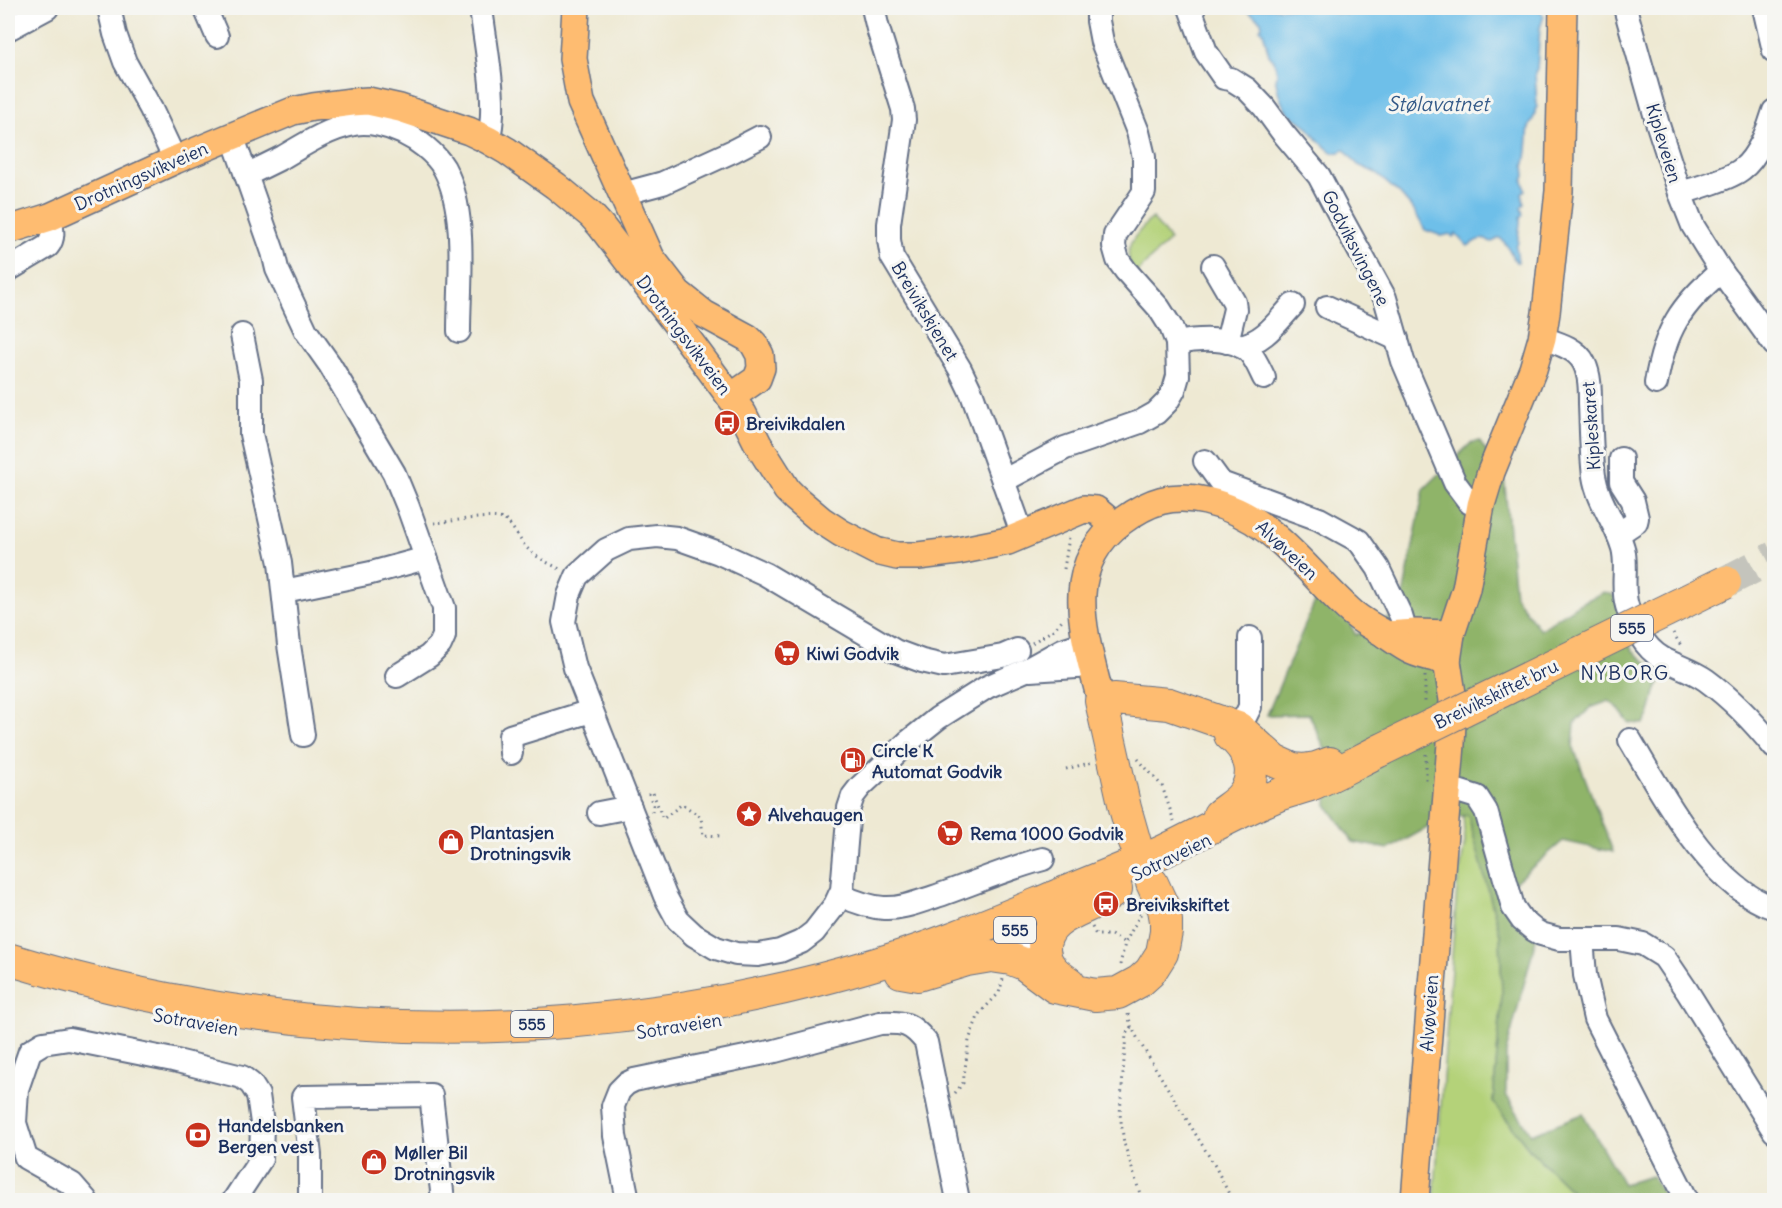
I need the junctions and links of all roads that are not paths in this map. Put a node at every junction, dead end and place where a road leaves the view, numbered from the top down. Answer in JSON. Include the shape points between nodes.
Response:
{"nodes":[{"id":1,"x":47,"y":8,"type":"edge"},
{"id":2,"x":109,"y":8,"type":"edge"},
{"id":3,"x":205,"y":8,"type":"edge"},
{"id":4,"x":481,"y":8,"type":"edge"},
{"id":5,"x":576,"y":8,"type":"edge"},
{"id":6,"x":873,"y":8,"type":"edge"},
{"id":7,"x":1098,"y":8,"type":"edge"},
{"id":8,"x":1190,"y":8,"type":"edge"},
{"id":9,"x":1563,"y":8,"type":"edge"},
{"id":10,"x":1625,"y":8,"type":"edge"},
{"id":11,"x":1764,"y":8,"type":"edge"},
{"id":12,"x":8,"y":28,"type":"edge"},
{"id":13,"x":217,"y":36,"type":"dead end"},
{"id":14,"x":1774,"y":51,"type":"edge"},
{"id":15,"x":1774,"y":111,"type":"edge"},
{"id":16,"x":232,"y":135,"type":"junction"},
{"id":17,"x":760,"y":137,"type":"dead end"},
{"id":18,"x":488,"y":140,"type":"junction"},
{"id":19,"x":175,"y":160,"type":"junction"},
{"id":20,"x":246,"y":175,"type":"junction"},
{"id":21,"x":1680,"y":192,"type":"junction"},
{"id":22,"x":621,"y":194,"type":"junction"},
{"id":23,"x":50,"y":217,"type":"junction"},
{"id":24,"x":8,"y":230,"type":"edge"},
{"id":25,"x":1213,"y":266,"type":"dead end"},
{"id":26,"x":8,"y":270,"type":"edge"},
{"id":27,"x":1721,"y":271,"type":"junction"},
{"id":28,"x":1293,"y":305,"type":"dead end"},
{"id":29,"x":1327,"y":307,"type":"dead end"},
{"id":30,"x":459,"y":331,"type":"dead end"},
{"id":31,"x":243,"y":335,"type":"dead end"},
{"id":32,"x":1542,"y":338,"type":"junction"},
{"id":33,"x":1397,"y":339,"type":"junction"},
{"id":34,"x":1177,"y":343,"type":"junction"},
{"id":35,"x":1234,"y":344,"type":"junction"},
{"id":36,"x":1774,"y":344,"type":"edge"},
{"id":37,"x":1264,"y":378,"type":"dead end"},
{"id":38,"x":1656,"y":382,"type":"dead end"},
{"id":39,"x":731,"y":397,"type":"junction"},
{"id":40,"x":1622,"y":459,"type":"dead end"},
{"id":41,"x":1205,"y":461,"type":"dead end"},
{"id":42,"x":1002,"y":492,"type":"junction"},
{"id":43,"x":1481,"y":505,"type":"junction"},
{"id":44,"x":1114,"y":526,"type":"junction"},
{"id":45,"x":1618,"y":534,"type":"junction"},
{"id":46,"x":1023,"y":536,"type":"junction"},
{"id":47,"x":426,"y":558,"type":"junction"},
{"id":48,"x":1725,"y":582,"type":"tunnel mouth"},
{"id":49,"x":284,"y":591,"type":"junction"},
{"id":50,"x":1450,"y":634,"type":"junction"},
{"id":51,"x":1250,"y":638,"type":"dead end"},
{"id":52,"x":1399,"y":638,"type":"junction"},
{"id":53,"x":1090,"y":654,"type":"junction"},
{"id":54,"x":1021,"y":660,"type":"junction"},
{"id":55,"x":1447,"y":662,"type":"junction"},
{"id":56,"x":397,"y":676,"type":"dead end"},
{"id":57,"x":591,"y":711,"type":"junction"},
{"id":58,"x":1104,"y":714,"type":"junction"},
{"id":59,"x":1218,"y":724,"type":"junction"},
{"id":60,"x":303,"y":735,"type":"dead end"},
{"id":61,"x":1630,"y":740,"type":"dead end"},
{"id":62,"x":1774,"y":747,"type":"edge"},
{"id":63,"x":511,"y":753,"type":"dead end"},
{"id":64,"x":1318,"y":773,"type":"junction"},
{"id":65,"x":1447,"y":790,"type":"junction"},
{"id":66,"x":1242,"y":797,"type":"junction"},
{"id":67,"x":630,"y":807,"type":"junction"},
{"id":68,"x":599,"y":813,"type":"dead end"},
{"id":69,"x":1043,"y":859,"type":"dead end"},
{"id":70,"x":1142,"y":873,"type":"junction"},
{"id":71,"x":840,"y":895,"type":"junction"},
{"id":72,"x":1774,"y":908,"type":"edge"},
{"id":73,"x":1050,"y":930,"type":"junction"},
{"id":74,"x":1582,"y":939,"type":"junction"},
{"id":75,"x":8,"y":959,"type":"edge"},
{"id":76,"x":998,"y":963,"type":"junction"},
{"id":77,"x":901,"y":972,"type":"junction"},
{"id":78,"x":8,"y":978,"type":"edge"},
{"id":79,"x":1084,"y":993,"type":"junction"},
{"id":80,"x":1774,"y":1131,"type":"edge"},
{"id":81,"x":86,"y":1200,"type":"edge"},
{"id":82,"x":234,"y":1200,"type":"edge"},
{"id":83,"x":308,"y":1200,"type":"edge"},
{"id":84,"x":443,"y":1200,"type":"edge"},
{"id":85,"x":628,"y":1200,"type":"edge"},
{"id":86,"x":958,"y":1200,"type":"edge"},
{"id":87,"x":1415,"y":1200,"type":"edge"},
{"id":88,"x":1687,"y":1200,"type":"edge"}],
"edges":[{"from":1,"to":12,"type":"street"},
{"from":2,"to":19,"type":"street","via":[[125,62]]},
{"from":3,"to":13,"type":"street"},
{"from":4,"to":18,"type":"street","via":[[492,100]]},
{"from":5,"to":22,"type":"main road","via":[[573,59],[578,89]]},
{"from":6,"to":42,"type":"street","name":"Breivikskjenet","via":[[904,120],[890,224],[892,257],[972,394]]},
{"from":7,"to":34,"type":"street","via":[[1102,42],[1144,157],[1144,192],[1115,235],[1114,246],[1118,260],[1159,308]]},
{"from":8,"to":33,"type":"street","name":"Godviksvingene","via":[[1206,52],[1224,78],[1247,89],[1319,176],[1385,298]]},
{"from":9,"to":32,"type":"main road","via":[[1559,191]]},
{"from":10,"to":21,"type":"street","name":"Kipleveien"},
{"from":11,"to":14,"type":"street"},
{"from":15,"to":21,"type":"street","via":[[1751,161],[1741,171]]},
{"from":16,"to":18,"type":"main road","name":"Drotningsvikveien","via":[[293,111],[368,101],[430,117]]},
{"from":16,"to":19,"type":"main road","name":"Drotningsvikveien"},
{"from":16,"to":20,"type":"street"},
{"from":17,"to":22,"type":"street","via":[[663,183]]},
{"from":18,"to":39,"type":"main road","name":"Drotningsvikveien","via":[[591,215]]},
{"from":19,"to":23,"type":"main road","name":"Drotningsvikveien"},
{"from":20,"to":30,"type":"street","via":[[314,139],[355,124],[382,126],[417,141],[443,168],[460,221]]},
{"from":20,"to":47,"type":"street","via":[[295,310],[394,473]]},
{"from":21,"to":27,"type":"street","name":"Kipleveien","via":[[1693,226]]},
{"from":22,"to":39,"type":"main road","via":[[651,258],[668,281],[704,314],[756,347],[762,363],[760,372],[755,381]]},
{"from":23,"to":24,"type":"main road","name":"Drotningsvikveien"},
{"from":23,"to":26,"type":"street","via":[[52,241]]},
{"from":25,"to":35,"type":"street","via":[[1234,302]]},
{"from":27,"to":36,"type":"street","name":"Kipleveien"},
{"from":27,"to":38,"type":"street","via":[[1693,297],[1676,320],[1664,346]]},
{"from":28,"to":35,"type":"street","via":[[1259,340]]},
{"from":29,"to":33,"type":"street"},
{"from":31,"to":49,"type":"street","via":[[251,381],[251,434]]},
{"from":32,"to":43,"type":"main road"},
{"from":32,"to":45,"type":"street","name":"Kipleskaret","via":[[1570,349],[1587,369],[1594,480]]},
{"from":33,"to":43,"type":"street","name":"Godviksvingene","via":[[1455,483],[1470,503]]},
{"from":34,"to":35,"type":"street","via":[[1206,340]]},
{"from":34,"to":42,"type":"street","via":[[1178,376],[1174,390],[1156,413],[1065,448]]},
{"from":35,"to":37,"type":"street","via":[[1249,352]]},
{"from":39,"to":46,"type":"main road","name":"Drotningsvikveien","via":[[795,498],[821,520],[876,550],[918,556]]},
{"from":40,"to":45,"type":"street","name":"Kipleskaret","via":[[1621,482],[1633,501],[1637,518]]},
{"from":41,"to":52,"type":"street","name":"Alvøveien","via":[[1221,483],[1319,519],[1359,541],[1378,568],[1401,616]]},
{"from":42,"to":46,"type":"street","name":"Breivikskjenet"},
{"from":43,"to":50,"type":"main road","via":[[1466,589]]},
{"from":44,"to":46,"type":"main road","name":"Drotningsvikveien","via":[[1096,510],[1084,509]]},
{"from":44,"to":52,"type":"main road","name":"Alvøveien","via":[[1138,509],[1162,500],[1183,497],[1225,505],[1256,520],[1367,625]]},
{"from":44,"to":53,"type":"main road","name":"Alvøveien","via":[[1100,542],[1085,573],[1082,617]]},
{"from":45,"to":62,"type":"street","name":"Kipleskaret","via":[[1625,560],[1627,606],[1648,646],[1722,693]]},
{"from":47,"to":49,"type":"street"},
{"from":47,"to":56,"type":"street","via":[[444,608],[444,636],[429,656]]},
{"from":48,"to":64,"type":"highway","name":"Breivikskiftet bru","number":"555","bridge":true,"via":[[1381,750]]},
{"from":49,"to":60,"type":"street"},
{"from":50,"to":52,"type":"main road","name":"Alvøveien"},
{"from":50,"to":55,"type":"main road","name":"Alvøveien"},
{"from":51,"to":59,"type":"street","via":[[1250,707]]},
{"from":52,"to":55,"type":"main road","name":"Alvøveien","via":[[1414,652]]},
{"from":53,"to":54,"type":"street"},
{"from":53,"to":58,"type":"main road","name":"Alvøveien"},
{"from":54,"to":57,"type":"street","via":[[1003,656],[942,676],[922,661],[895,651],[765,574],[720,553],[677,538],[629,539],[606,550],[577,576],[569,595],[564,622]]},
{"from":54,"to":71,"type":"street","via":[[908,742],[853,796]]},
{"from":55,"to":65,"type":"main road","name":"Alvøveien","via":[[1453,700]]},
{"from":57,"to":63,"type":"street","via":[[510,736]]},
{"from":57,"to":67,"type":"street"},
{"from":58,"to":59,"type":"highway","via":[[1118,722],[1148,714]]},
{"from":58,"to":70,"type":"highway","number":"555"},
{"from":59,"to":64,"type":"highway","via":[[1275,761]]},
{"from":59,"to":66,"type":"highway","via":[[1244,748],[1250,762],[1250,779]]},
{"from":61,"to":72,"type":"street","via":[[1676,817],[1719,871],[1742,892]]},
{"from":64,"to":66,"type":"street","number":"555","via":[[1286,775]]},
{"from":64,"to":70,"type":"highway","name":"Sotraveien","number":"555","via":[[1283,803]]},
{"from":65,"to":74,"type":"street","via":[[1477,797],[1486,811],[1510,898],[1522,920],[1541,934]]},
{"from":65,"to":87,"type":"main road","name":"Alvøveien"},
{"from":66,"to":70,"type":"highway","number":"555","via":[[1219,814],[1160,844]]},
{"from":67,"to":68,"type":"street"},
{"from":67,"to":71,"type":"street","via":[[678,920],[716,948],[736,954],[780,951],[814,932]]},
{"from":69,"to":71,"type":"street","via":[[913,904],[885,908]]},
{"from":70,"to":73,"type":"highway","number":"555","via":[[1109,896],[1057,922]]},
{"from":70,"to":75,"type":"highway","name":"Sotraveien","number":"555","via":[[839,975],[714,1003],[570,1022],[464,1027],[301,1019],[130,991]]},
{"from":70,"to":77,"type":"highway","name":"Sotraveien","number":"555","via":[[1023,926]]},
{"from":70,"to":79,"type":"highway","number":"555","via":[[1164,909],[1166,932],[1162,953],[1150,972],[1118,993]]},
{"from":73,"to":76,"type":"street","number":"555"},
{"from":73,"to":79,"type":"highway","number":"555","via":[[1045,958],[1057,975]]},
{"from":74,"to":80,"type":"street","via":[[1627,940],[1643,944],[1664,957]]},
{"from":74,"to":88,"type":"street","via":[[1595,1019]]},
{"from":76,"to":77,"type":"highway","number":"555","via":[[968,960],[918,975]]},
{"from":76,"to":79,"type":"highway","number":"555","via":[[1011,959],[1035,970],[1055,987]]},
{"from":77,"to":78,"type":"highway","name":"Sotraveien","number":"555","via":[[840,992],[708,1022],[574,1040],[464,1045],[356,1042],[219,1027],[94,1002]]},
{"from":81,"to":82,"type":"street","via":[[72,1184],[26,1158],[15,1123],[16,1089],[30,1051],[44,1043],[69,1039],[242,1077],[251,1084],[258,1095],[262,1123],[261,1160]]},
{"from":83,"to":84,"type":"street","via":[[310,1155],[303,1097],[430,1095]]},
{"from":85,"to":86,"type":"street","via":[[613,1106],[626,1084],[897,1022],[916,1029],[926,1042]]}]}
